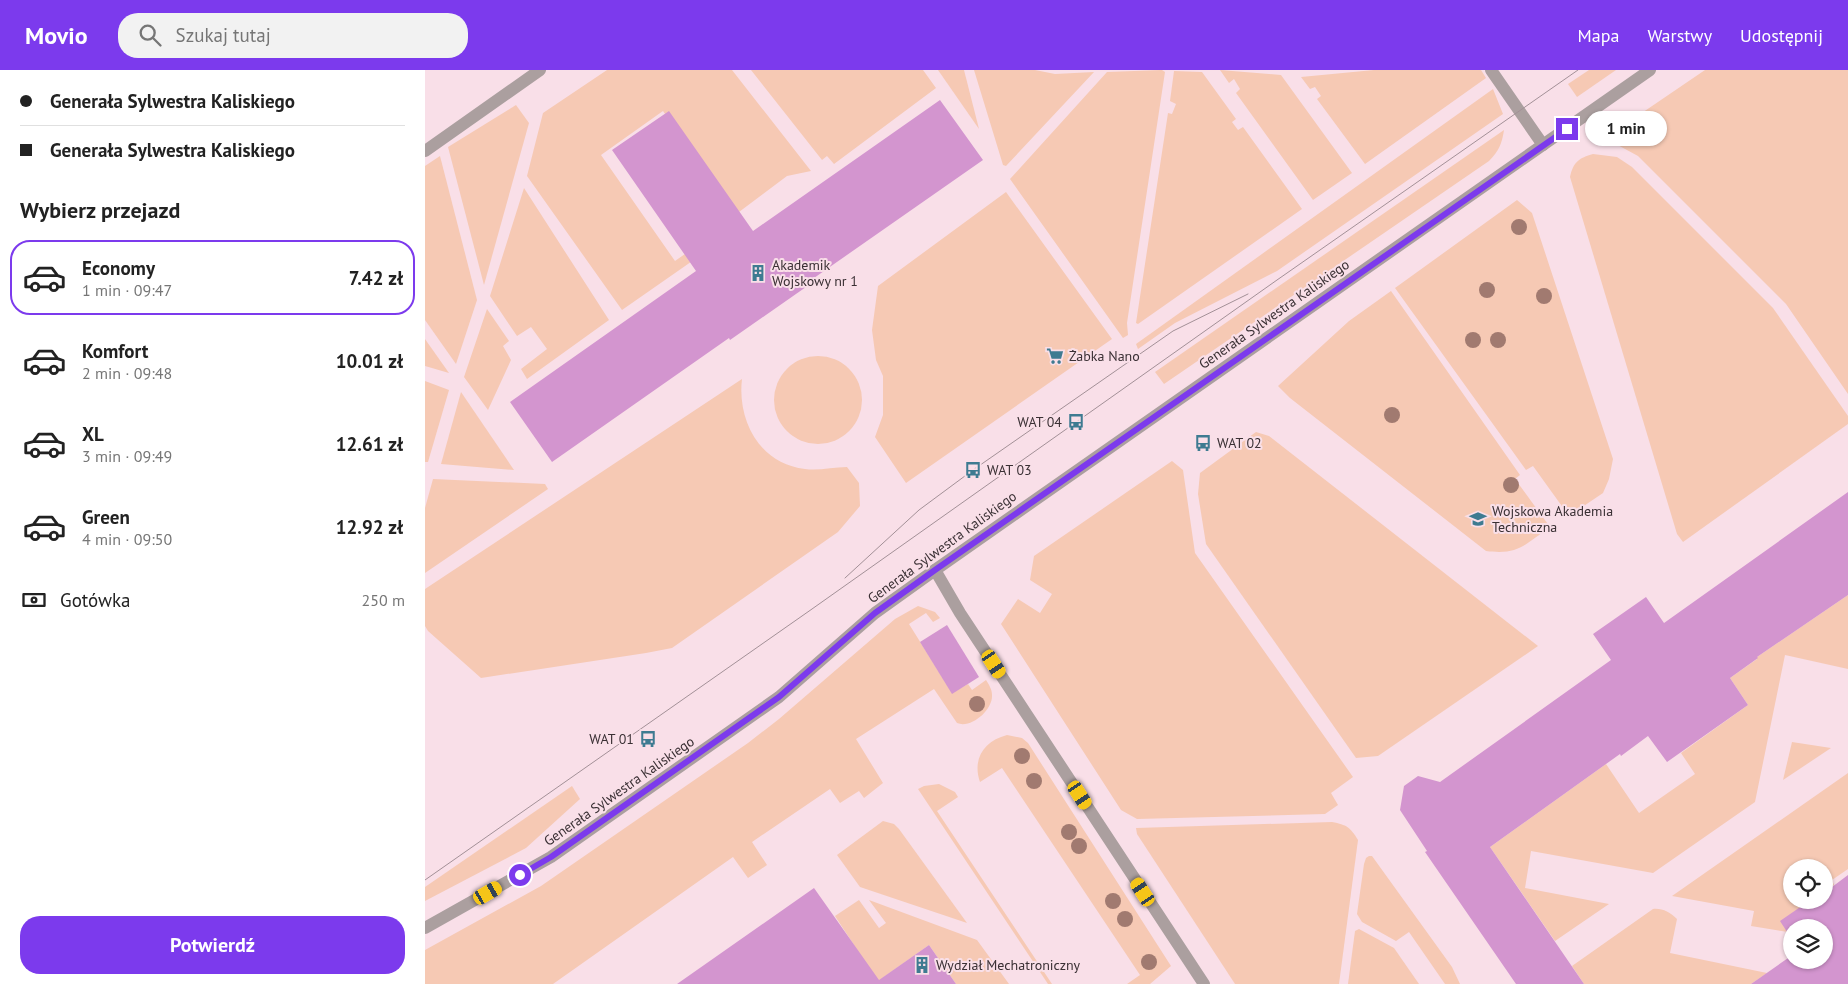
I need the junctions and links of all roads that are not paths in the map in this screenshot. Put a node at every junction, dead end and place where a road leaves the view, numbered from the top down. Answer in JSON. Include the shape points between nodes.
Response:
{"nodes":[{"id":1,"x":540,"y":70,"type":"edge"},
{"id":2,"x":1491,"y":70,"type":"edge"},
{"id":3,"x":1650,"y":70,"type":"edge"},
{"id":4,"x":1543,"y":145,"type":"junction"},
{"id":5,"x":425,"y":151,"type":"edge"},
{"id":6,"x":935,"y":570,"type":"junction"},
{"id":7,"x":425,"y":928,"type":"edge"},
{"id":8,"x":1204,"y":984,"type":"edge"}],
"edges":[{"from":1,"to":5,"type":"street"},
{"from":2,"to":4,"type":"street"},
{"from":3,"to":4,"type":"street","name":"Generała Sylwestra Kaliskiego"},
{"from":4,"to":6,"type":"street","name":"Generała Sylwestra Kaliskiego"},
{"from":6,"to":7,"type":"street","name":"Generała Sylwestra Kaliskiego","via":[[875,613],[779,697],[551,857]]},
{"from":6,"to":8,"type":"street"}]}
